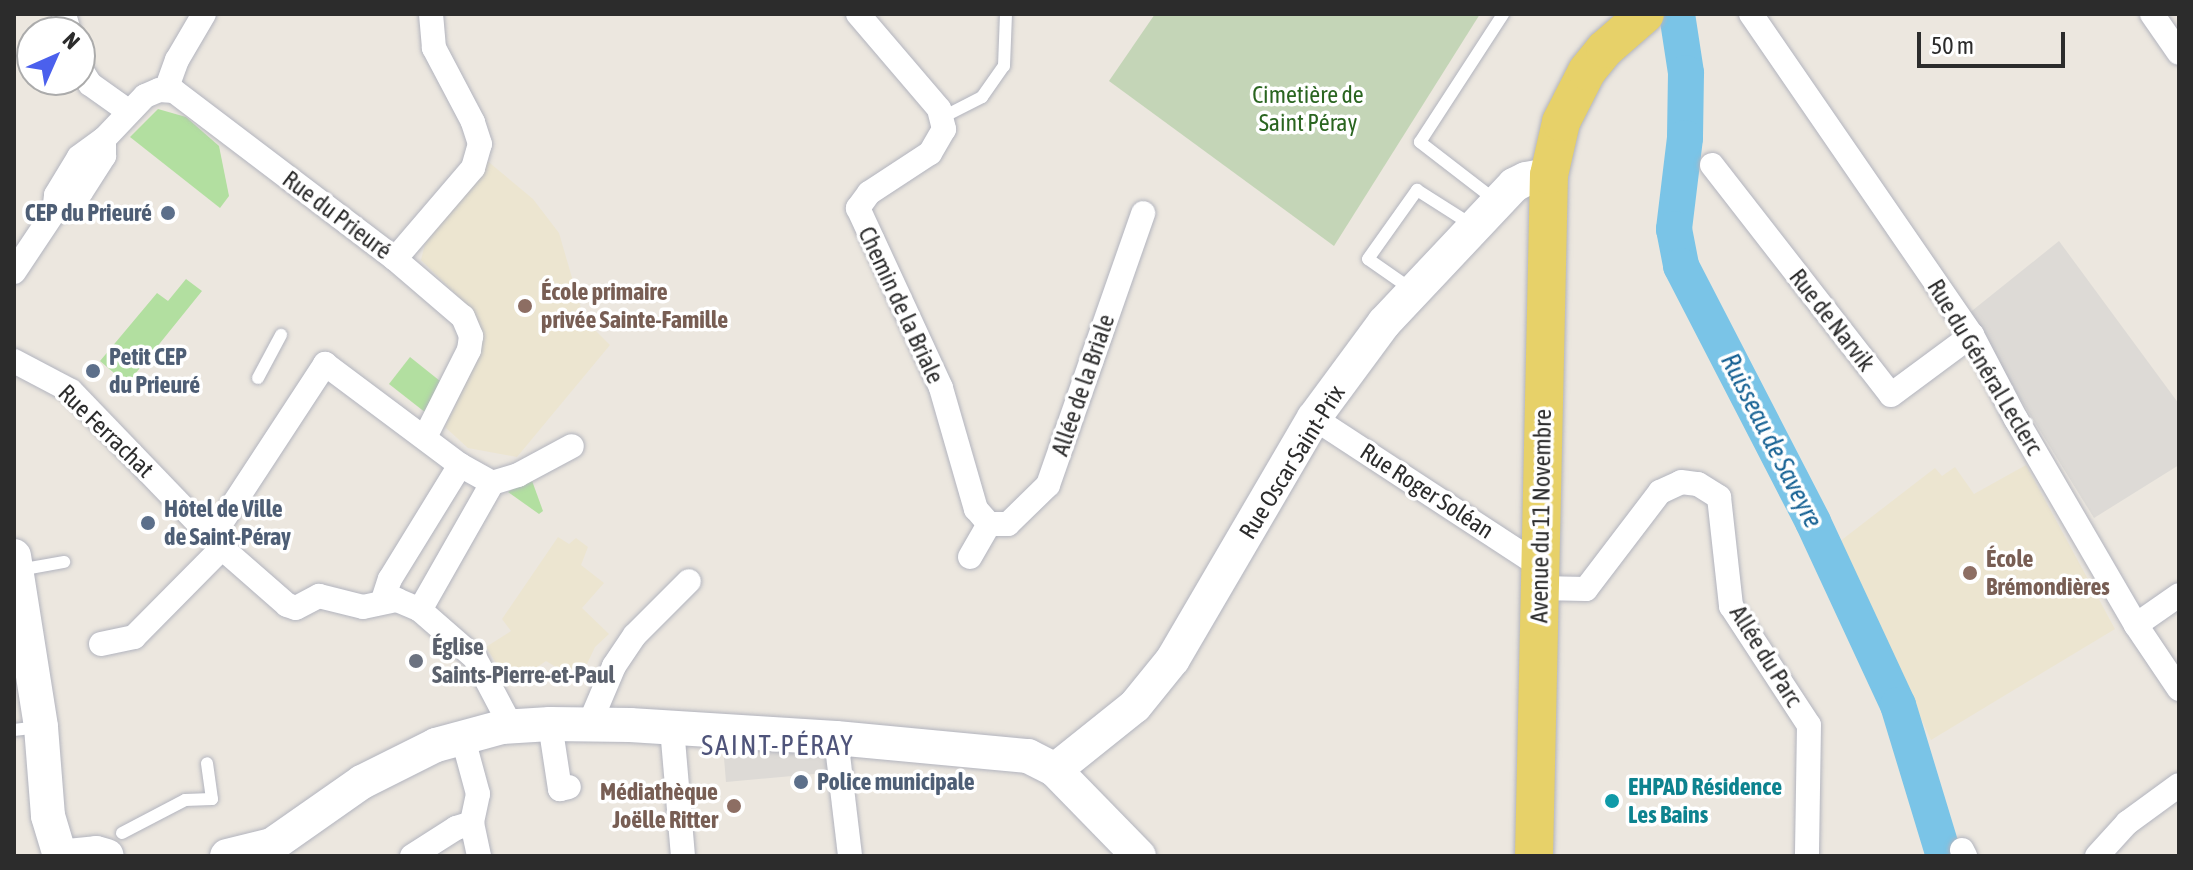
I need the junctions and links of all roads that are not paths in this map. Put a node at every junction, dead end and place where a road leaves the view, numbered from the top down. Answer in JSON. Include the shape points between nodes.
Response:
{"nodes":[{"id":1,"x":204,"y":14,"type":"edge"},
{"id":2,"x":431,"y":14,"type":"edge"},
{"id":3,"x":858,"y":14,"type":"edge"},
{"id":4,"x":1006,"y":14,"type":"edge"},
{"id":5,"x":1503,"y":14,"type":"edge"},
{"id":6,"x":1645,"y":14,"type":"edge"},
{"id":7,"x":1751,"y":14,"type":"edge"},
{"id":8,"x":2152,"y":14,"type":"edge"},
{"id":9,"x":2179,"y":53,"type":"edge"},
{"id":10,"x":96,"y":88,"type":"edge"},
{"id":11,"x":166,"y":90,"type":"junction"},
{"id":12,"x":128,"y":111,"type":"junction"},
{"id":13,"x":941,"y":118,"type":"junction"},
{"id":14,"x":1712,"y":165,"type":"dead end"},
{"id":15,"x":1549,"y":175,"type":"junction"},
{"id":16,"x":1498,"y":202,"type":"junction"},
{"id":17,"x":1143,"y":213,"type":"dead end"},
{"id":18,"x":1474,"y":227,"type":"junction"},
{"id":19,"x":395,"y":259,"type":"junction"},
{"id":20,"x":14,"y":272,"type":"edge"},
{"id":21,"x":1414,"y":292,"type":"junction"},
{"id":22,"x":281,"y":335,"type":"dead end"},
{"id":23,"x":1972,"y":335,"type":"junction"},
{"id":24,"x":14,"y":361,"type":"edge"},
{"id":25,"x":258,"y":378,"type":"dead end"},
{"id":26,"x":1314,"y":418,"type":"junction"},
{"id":27,"x":425,"y":437,"type":"junction"},
{"id":28,"x":572,"y":446,"type":"dead end"},
{"id":29,"x":460,"y":465,"type":"junction"},
{"id":30,"x":492,"y":483,"type":"junction"},
{"id":31,"x":989,"y":524,"type":"junction"},
{"id":32,"x":217,"y":542,"type":"junction"},
{"id":33,"x":970,"y":557,"type":"dead end"},
{"id":34,"x":64,"y":562,"type":"dead end"},
{"id":35,"x":15,"y":564,"type":"edge"},
{"id":36,"x":1539,"y":576,"type":"junction"},
{"id":37,"x":689,"y":581,"type":"dead end"},
{"id":38,"x":2179,"y":595,"type":"edge"},
{"id":39,"x":383,"y":600,"type":"junction"},
{"id":40,"x":420,"y":610,"type":"junction"},
{"id":41,"x":2136,"y":625,"type":"junction"},
{"id":42,"x":101,"y":644,"type":"dead end"},
{"id":43,"x":2179,"y":689,"type":"edge"},
{"id":44,"x":550,"y":724,"type":"junction"},
{"id":45,"x":589,"y":725,"type":"junction"},
{"id":46,"x":511,"y":726,"type":"junction"},
{"id":47,"x":672,"y":728,"type":"junction"},
{"id":48,"x":27,"y":729,"type":"edge"},
{"id":49,"x":462,"y":735,"type":"junction"},
{"id":50,"x":836,"y":738,"type":"junction"},
{"id":51,"x":207,"y":763,"type":"dead end"},
{"id":52,"x":1055,"y":770,"type":"junction"},
{"id":53,"x":2179,"y":785,"type":"edge"},
{"id":54,"x":569,"y":787,"type":"dead end"},
{"id":55,"x":472,"y":823,"type":"junction"},
{"id":56,"x":114,"y":844,"type":"edge"},
{"id":57,"x":849,"y":847,"type":"edge"},
{"id":58,"x":239,"y":855,"type":"edge"},
{"id":59,"x":60,"y":856,"type":"edge"},
{"id":60,"x":68,"y":856,"type":"edge"},
{"id":61,"x":412,"y":856,"type":"edge"},
{"id":62,"x":479,"y":856,"type":"edge"},
{"id":63,"x":683,"y":856,"type":"edge"},
{"id":64,"x":1139,"y":856,"type":"edge"},
{"id":65,"x":1534,"y":856,"type":"edge"},
{"id":66,"x":1807,"y":856,"type":"edge"},
{"id":67,"x":2097,"y":856,"type":"edge"}],
"edges":[{"from":1,"to":11,"type":"street"},
{"from":2,"to":19,"type":"street","via":[[434,48],[480,144],[473,168]]},
{"from":3,"to":13,"type":"street","via":[[939,109]]},
{"from":4,"to":13,"type":"lane","via":[[1004,66],[982,97]]},
{"from":5,"to":16,"type":"lane","via":[[1420,142]]},
{"from":6,"to":15,"type":"main road","name":"Avenue du 11 Novembre","via":[[1605,49],[1580,84],[1561,122]]},
{"from":7,"to":23,"type":"street","name":"Rue du Général Leclerc"},
{"from":8,"to":9,"type":"street"},
{"from":10,"to":12,"type":"street"},
{"from":11,"to":12,"type":"street","via":[[145,96]]},
{"from":11,"to":19,"type":"street","name":"Rue du Prieuré","via":[[189,100]]},
{"from":12,"to":20,"type":"street","via":[[73,166],[56,195],[54,212]]},
{"from":13,"to":31,"type":"street","name":"Chemin de la Briale","via":[[944,129],[930,153],[869,193],[858,208],[941,388],[976,509]]},
{"from":14,"to":23,"type":"street","name":"Rue de Narvik","via":[[1891,395]]},
{"from":15,"to":16,"type":"street","name":"Rue Oscar Saint-Prix","via":[[1526,179]]},
{"from":15,"to":36,"type":"main road","name":"Avenue du 11 Novembre"},
{"from":16,"to":18,"type":"street","name":"Rue Oscar Saint-Prix"},
{"from":17,"to":31,"type":"street","name":"Allée de la Briale","via":[[1048,485],[1008,524]]},
{"from":18,"to":21,"type":"street","name":"Rue Oscar Saint-Prix"},
{"from":18,"to":21,"type":"lane","via":[[1417,190],[1368,259]]},
{"from":19,"to":27,"type":"street","name":"Rue du Prieuré","via":[[457,311],[471,336]]},
{"from":21,"to":26,"type":"street","name":"Rue Oscar Saint-Prix","via":[[1384,323]]},
{"from":22,"to":25,"type":"lane"},
{"from":23,"to":41,"type":"street","name":"Rue du Général Leclerc"},
{"from":24,"to":32,"type":"street","name":"Rue Ferrachat","via":[[71,391]]},
{"from":26,"to":36,"type":"street","name":"Rue Roger Soléan"},
{"from":26,"to":52,"type":"street","name":"Rue Oscar Saint-Prix","via":[[1173,659],[1135,706]]},
{"from":27,"to":29,"type":"street"},
{"from":27,"to":32,"type":"street","via":[[325,364]]},
{"from":28,"to":30,"type":"street"},
{"from":29,"to":30,"type":"street"},
{"from":29,"to":39,"type":"street","via":[[390,579]]},
{"from":30,"to":40,"type":"street"},
{"from":31,"to":33,"type":"street"},
{"from":32,"to":39,"type":"street","name":"Rue Ferrachat","via":[[287,605],[296,608],[319,596],[363,607]]},
{"from":32,"to":42,"type":"street","via":[[134,637]]},
{"from":34,"to":35,"type":"lane"},
{"from":35,"to":48,"type":"street"},
{"from":36,"to":65,"type":"main road","name":"Avenue du 11 Novembre"},
{"from":36,"to":66,"type":"street","name":"Allée du Parc","via":[[1586,589],[1660,492],[1681,482],[1698,484],[1719,497],[1731,606],[1809,725]]},
{"from":37,"to":45,"type":"street","via":[[635,635],[614,666]]},
{"from":38,"to":41,"type":"street"},
{"from":39,"to":40,"type":"street"},
{"from":40,"to":46,"type":"street","via":[[475,658]]},
{"from":41,"to":43,"type":"street","name":"Rue du Général Leclerc"},
{"from":44,"to":45,"type":"street"},
{"from":44,"to":46,"type":"street"},
{"from":44,"to":54,"type":"street","via":[[560,789]]},
{"from":45,"to":47,"type":"street"},
{"from":46,"to":49,"type":"street"},
{"from":47,"to":50,"type":"street"},
{"from":47,"to":63,"type":"street"},
{"from":48,"to":59,"type":"street"},
{"from":49,"to":55,"type":"street","via":[[478,794]]},
{"from":49,"to":58,"type":"street","via":[[362,782],[272,845]]},
{"from":50,"to":52,"type":"street","via":[[1014,753]]},
{"from":50,"to":57,"type":"street"},
{"from":51,"to":56,"type":"lane","via":[[212,799],[185,800]]},
{"from":52,"to":64,"type":"street"},
{"from":53,"to":67,"type":"street","via":[[2127,823]]},
{"from":55,"to":61,"type":"street"},
{"from":55,"to":62,"type":"street"},
{"from":56,"to":60,"type":"street"}]}
